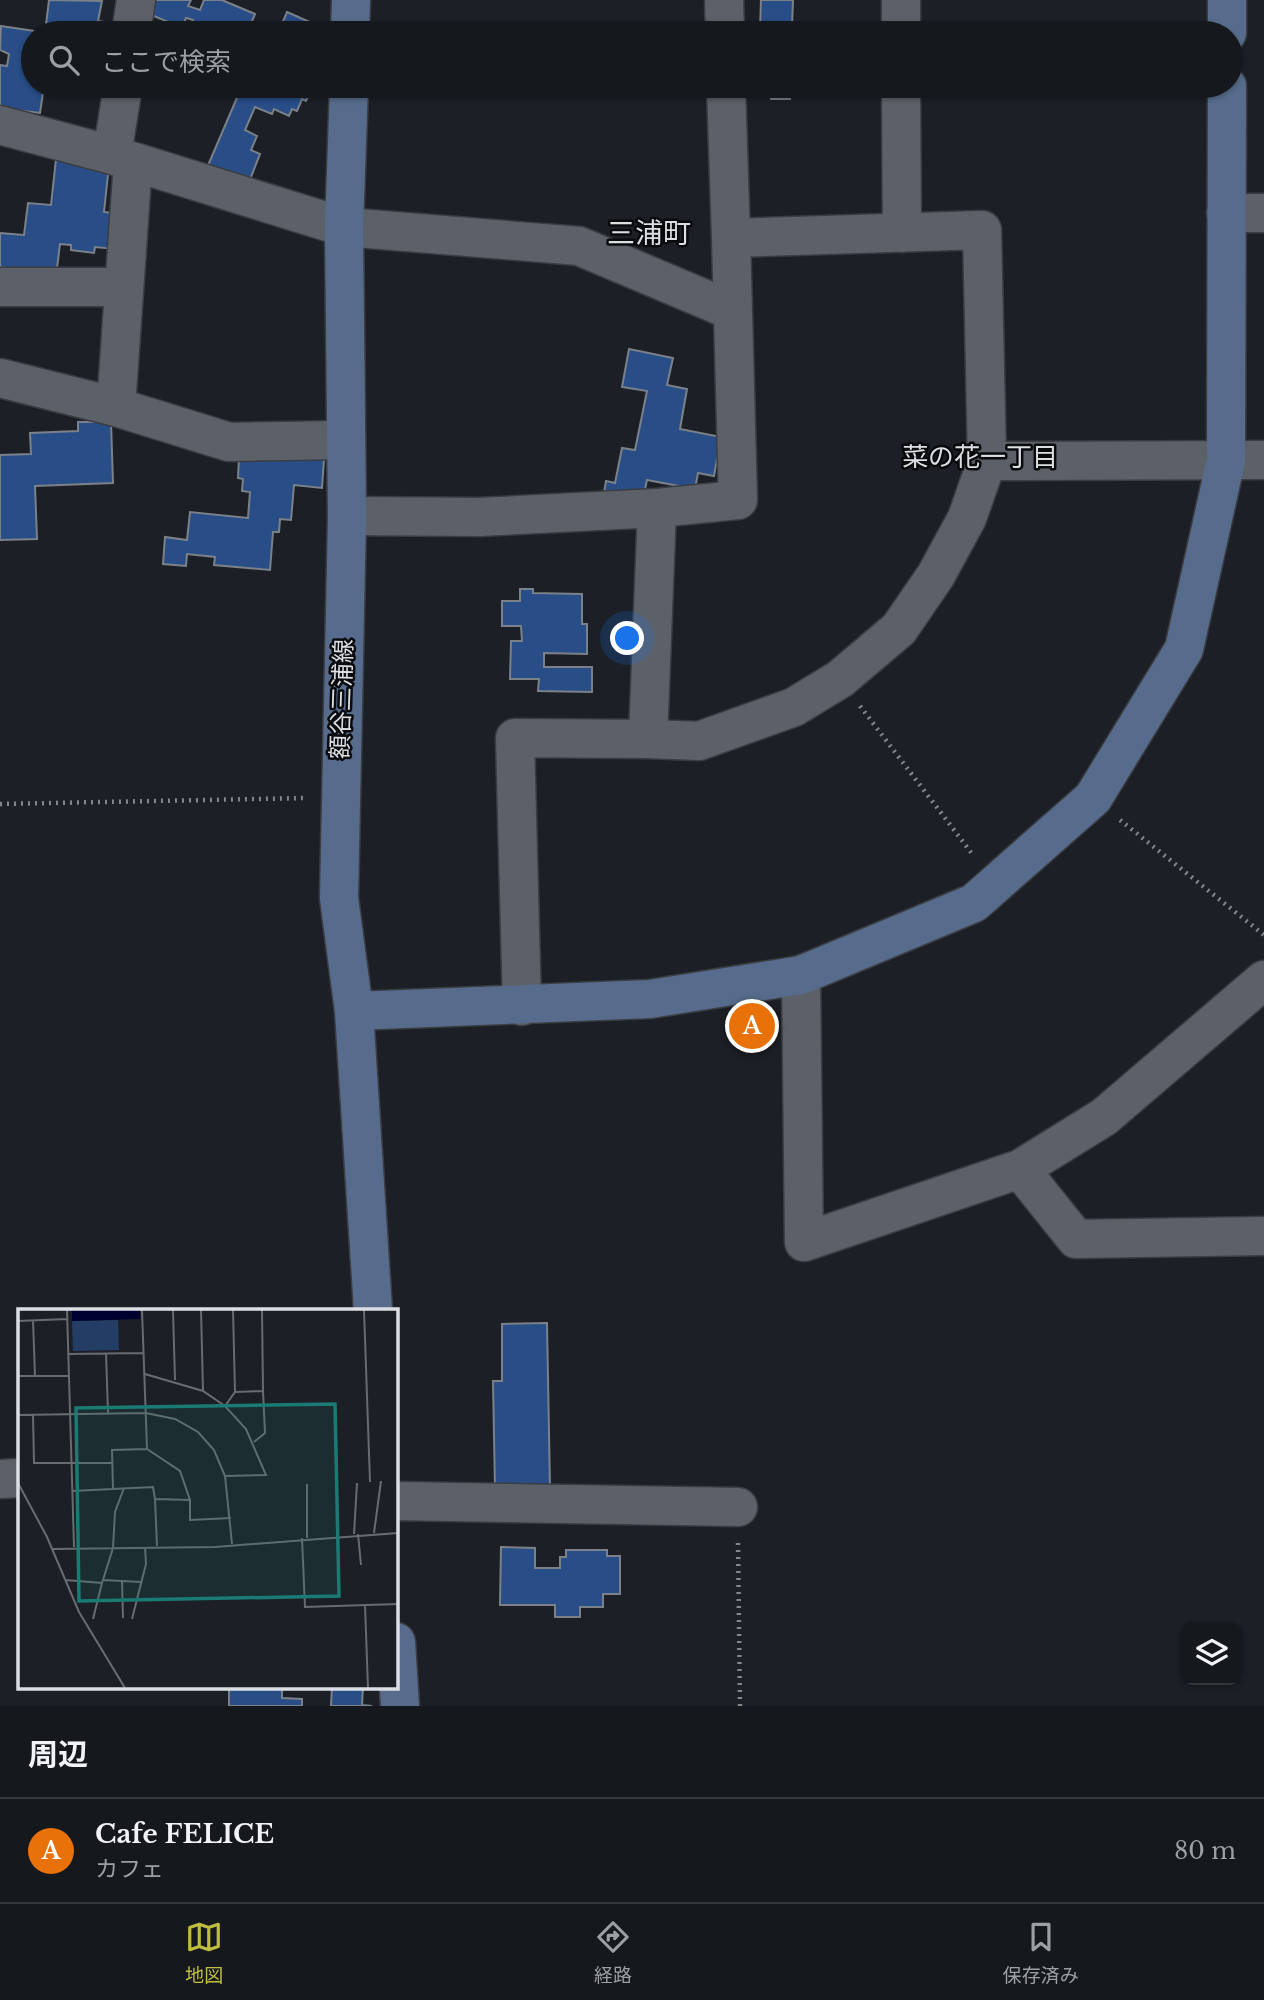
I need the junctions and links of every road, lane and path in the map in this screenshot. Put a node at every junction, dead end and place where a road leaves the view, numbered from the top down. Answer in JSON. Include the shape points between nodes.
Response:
{"nodes":[{"id":1,"x":136,"y":0,"type":"edge"},
{"id":2,"x":351,"y":0,"type":"edge"},
{"id":3,"x":724,"y":0,"type":"edge"},
{"id":4,"x":901,"y":0,"type":"edge"},
{"id":5,"x":1227,"y":0,"type":"edge"},
{"id":6,"x":133,"y":21,"type":"edge"},
{"id":7,"x":350,"y":21,"type":"edge"},
{"id":8,"x":724,"y":21,"type":"edge"},
{"id":9,"x":901,"y":21,"type":"edge"},
{"id":10,"x":1227,"y":21,"type":"edge"},
{"id":11,"x":123,"y":98,"type":"edge"},
{"id":12,"x":349,"y":98,"type":"edge"},
{"id":13,"x":726,"y":98,"type":"edge"},
{"id":14,"x":901,"y":98,"type":"edge"},
{"id":15,"x":1227,"y":98,"type":"edge"},
{"id":16,"x":0,"y":125,"type":"edge"},
{"id":17,"x":122,"y":158,"type":"junction"},
{"id":18,"x":1226,"y":213,"type":"junction"},
{"id":19,"x":1264,"y":213,"type":"edge"},
{"id":20,"x":344,"y":227,"type":"junction"},
{"id":21,"x":902,"y":233,"type":"junction"},
{"id":22,"x":731,"y":238,"type":"junction"},
{"id":23,"x":0,"y":287,"type":"edge"},
{"id":24,"x":124,"y":287,"type":"junction"},
{"id":25,"x":733,"y":311,"type":"junction"},
{"id":26,"x":0,"y":378,"type":"edge"},
{"id":27,"x":116,"y":407,"type":"junction"},
{"id":28,"x":346,"y":440,"type":"junction"},
{"id":29,"x":1226,"y":460,"type":"junction"},
{"id":30,"x":1264,"y":460,"type":"edge"},
{"id":31,"x":987,"y":461,"type":"junction"},
{"id":32,"x":657,"y":508,"type":"junction"},
{"id":33,"x":347,"y":516,"type":"junction"},
{"id":34,"x":840,"y":679,"type":"junction"},
{"id":35,"x":648,"y":739,"type":"junction"},
{"id":36,"x":340,"y":797,"type":"junction"},
{"id":37,"x":1093,"y":798,"type":"junction"},
{"id":38,"x":0,"y":804,"type":"edge"},
{"id":39,"x":995,"y":884,"type":"junction"},
{"id":40,"x":1264,"y":935,"type":"edge"},
{"id":41,"x":801,"y":975,"type":"junction"},
{"id":42,"x":1263,"y":983,"type":"edge"},
{"id":43,"x":522,"y":1006,"type":"junction"},
{"id":44,"x":354,"y":1011,"type":"junction"},
{"id":45,"x":1020,"y":1169,"type":"junction"},
{"id":46,"x":1264,"y":1236,"type":"edge"},
{"id":47,"x":373,"y":1309,"type":"edge"},
{"id":48,"x":18,"y":1478,"type":"edge"},
{"id":49,"x":0,"y":1479,"type":"edge"},
{"id":50,"x":397,"y":1501,"type":"edge"},
{"id":51,"x":738,"y":1507,"type":"joint"},
{"id":52,"x":397,"y":1658,"type":"edge"},
{"id":53,"x":400,"y":1706,"type":"edge"},
{"id":54,"x":740,"y":1706,"type":"edge"}],
"edges":[{"from":1,"to":6,"type":"street"},
{"from":2,"to":7,"type":"street"},
{"from":3,"to":8,"type":"street"},
{"from":4,"to":9,"type":"street"},
{"from":5,"to":10,"type":"street"},
{"from":11,"to":17,"type":"street"},
{"from":12,"to":20,"type":"street","name":"額谷三浦線"},
{"from":13,"to":22,"type":"street"},
{"from":14,"to":21,"type":"street"},
{"from":15,"to":18,"type":"street"},
{"from":16,"to":17,"type":"street"},
{"from":17,"to":20,"type":"street"},
{"from":17,"to":24,"type":"street"},
{"from":18,"to":19,"type":"street"},
{"from":18,"to":29,"type":"street"},
{"from":20,"to":25,"type":"street","via":[[579,246]]},
{"from":20,"to":28,"type":"street","name":"額谷三浦線"},
{"from":21,"to":22,"type":"street"},
{"from":21,"to":31,"type":"street","via":[[982,230]]},
{"from":22,"to":25,"type":"street"},
{"from":23,"to":24,"type":"street"},
{"from":24,"to":27,"type":"street"},
{"from":25,"to":32,"type":"street","via":[[738,500]]},
{"from":26,"to":27,"type":"street"},
{"from":27,"to":28,"type":"street","via":[[229,442]]},
{"from":28,"to":33,"type":"street","name":"額谷三浦線"},
{"from":29,"to":30,"type":"street"},
{"from":29,"to":31,"type":"street"},
{"from":29,"to":37,"type":"street","via":[[1184,649]]},
{"from":31,"to":34,"type":"street","via":[[967,518],[936,575],[899,629]]},
{"from":32,"to":33,"type":"street","via":[[480,517]]},
{"from":32,"to":35,"type":"street"},
{"from":33,"to":36,"type":"street","name":"額谷三浦線"},
{"from":34,"to":35,"type":"street","via":[[794,707],[699,741]]},
{"from":34,"to":39,"type":"path"},
{"from":35,"to":43,"type":"street","via":[[516,738]]},
{"from":36,"to":38,"type":"path"},
{"from":36,"to":44,"type":"street","name":"額谷三浦線","via":[[339,898]]},
{"from":37,"to":39,"type":"street"},
{"from":37,"to":40,"type":"path"},
{"from":39,"to":41,"type":"street","via":[[974,903]]},
{"from":41,"to":43,"type":"street","via":[[650,999]]},
{"from":41,"to":45,"type":"street","via":[[804,1242]]},
{"from":42,"to":45,"type":"street","via":[[1104,1117]]},
{"from":43,"to":44,"type":"street"},
{"from":44,"to":47,"type":"street","name":"額谷三浦線"},
{"from":45,"to":46,"type":"street","via":[[1076,1239]]},
{"from":48,"to":49,"type":"street"},
{"from":50,"to":51,"type":"street"},
{"from":51,"to":54,"type":"path"},
{"from":52,"to":53,"type":"street"}]}
